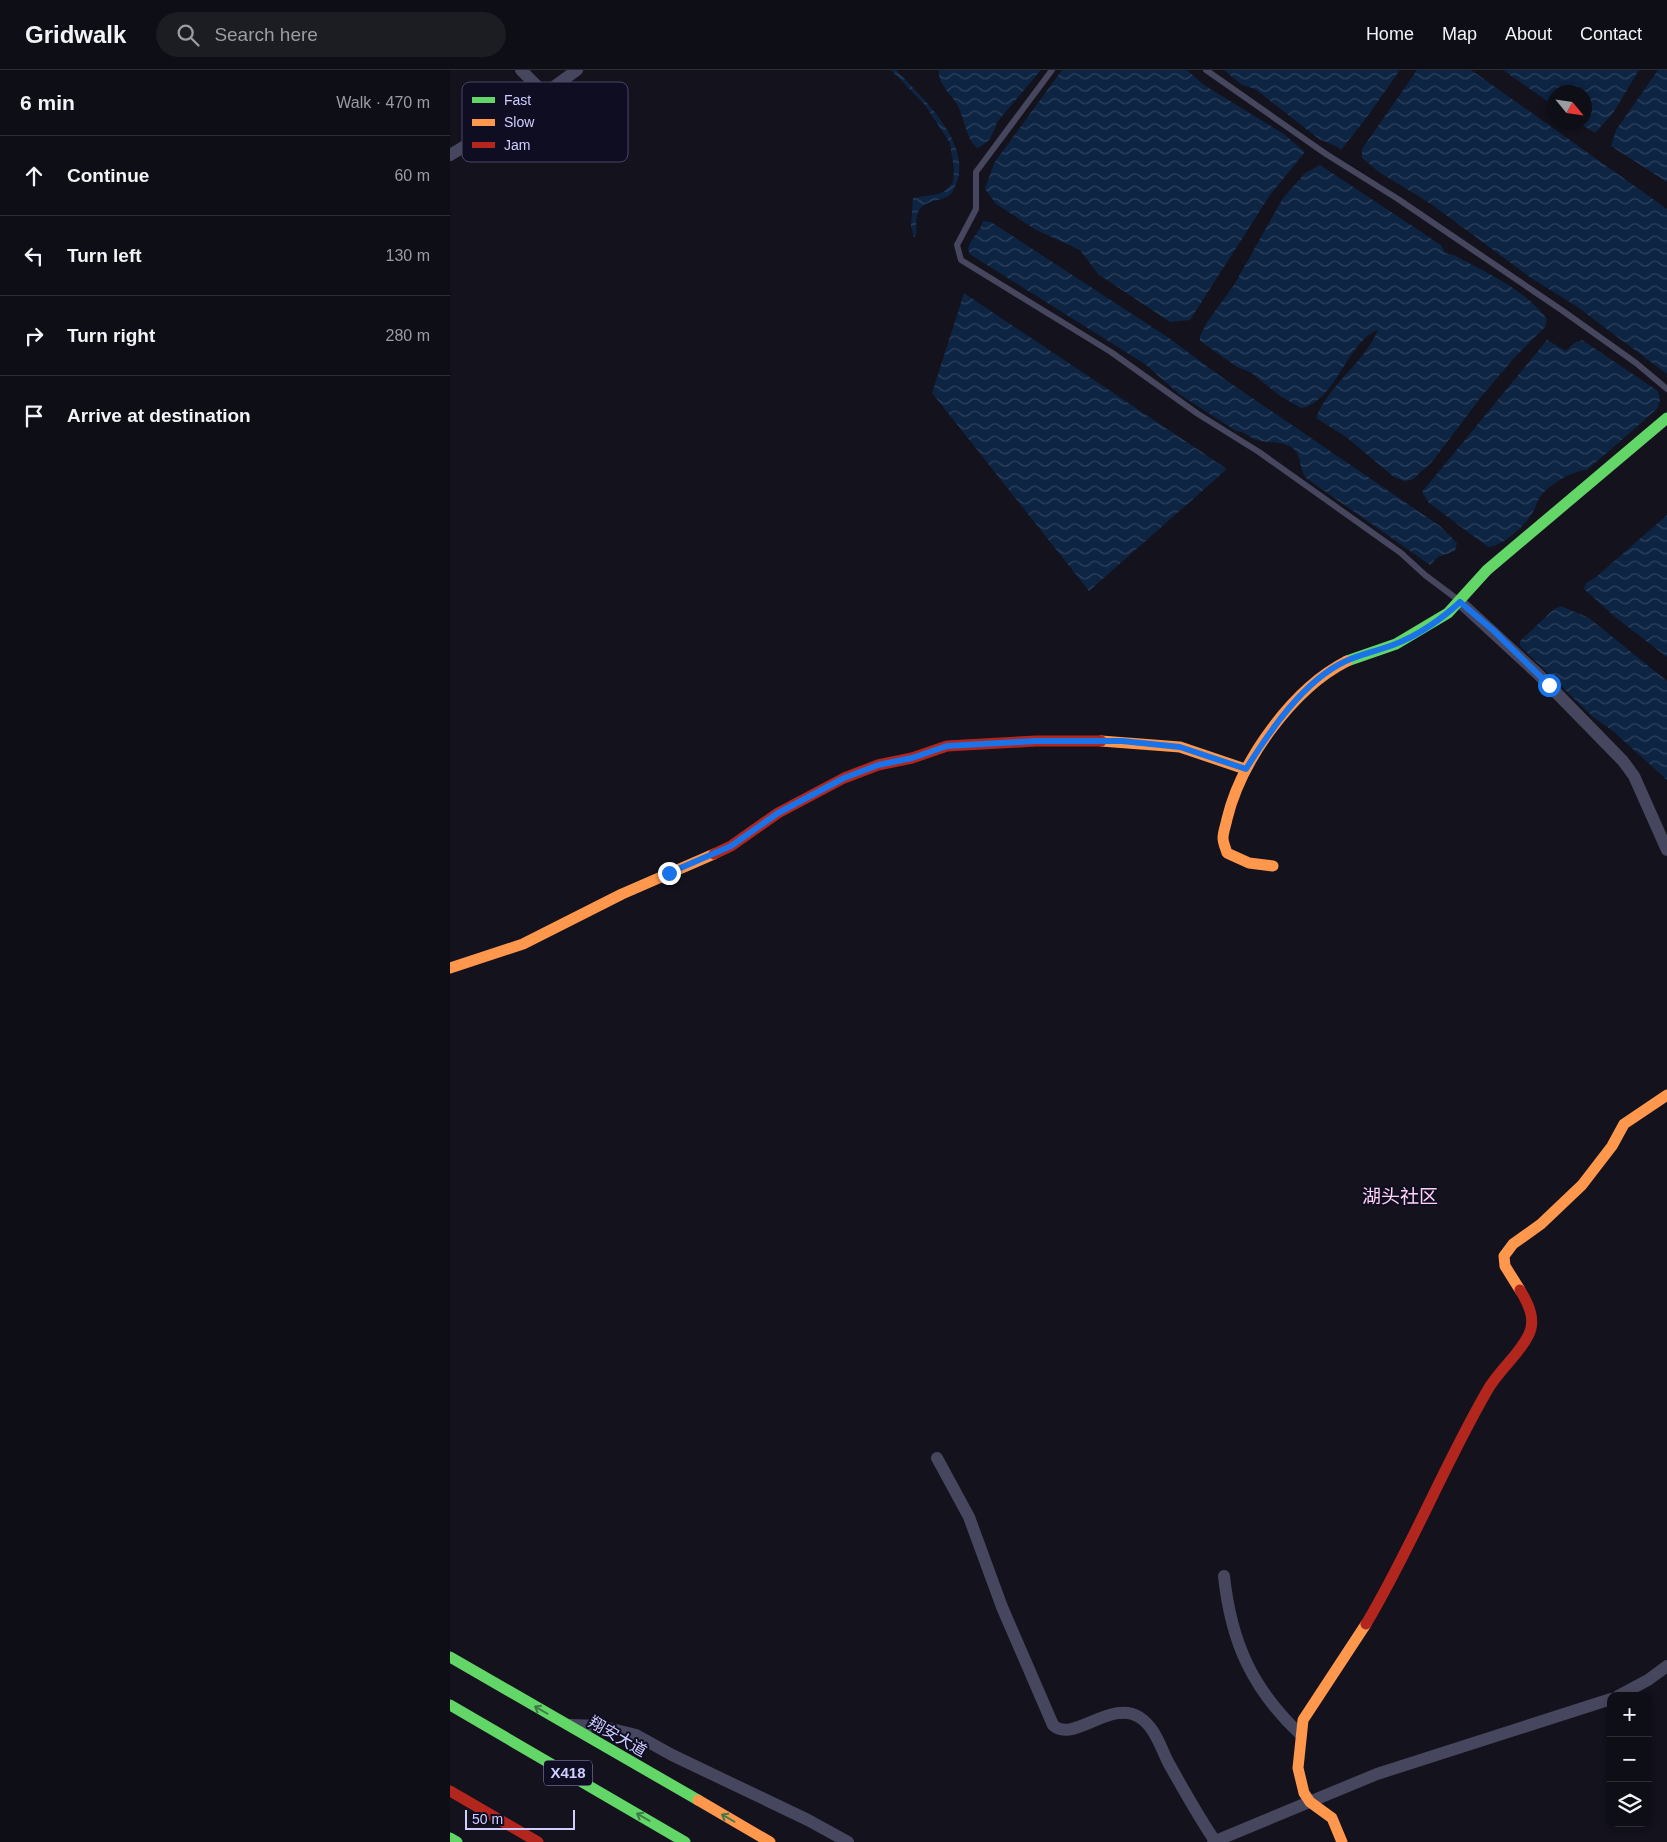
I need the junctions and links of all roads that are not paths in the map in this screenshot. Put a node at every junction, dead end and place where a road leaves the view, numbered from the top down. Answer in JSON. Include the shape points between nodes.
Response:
{"nodes":[{"id":1,"x":521,"y":70,"type":"edge"},
{"id":2,"x":576,"y":70,"type":"edge"},
{"id":3,"x":1052,"y":70,"type":"edge"},
{"id":4,"x":1206,"y":70,"type":"edge"},
{"id":5,"x":533,"y":82,"type":"edge"},
{"id":6,"x":560,"y":82,"type":"edge"},
{"id":7,"x":462,"y":148,"type":"edge"},
{"id":8,"x":450,"y":155,"type":"edge"},
{"id":9,"x":1667,"y":389,"type":"edge"},
{"id":10,"x":1667,"y":418,"type":"edge"},
{"id":11,"x":1460,"y":602,"type":"junction"},
{"id":12,"x":1246,"y":769,"type":"junction"},
{"id":13,"x":1667,"y":850,"type":"edge"},
{"id":14,"x":1273,"y":866,"type":"dead end"},
{"id":15,"x":450,"y":968,"type":"edge"},
{"id":16,"x":1667,"y":1095,"type":"edge"},
{"id":17,"x":937,"y":1458,"type":"dead end"},
{"id":18,"x":1224,"y":1576,"type":"dead end"},
{"id":19,"x":450,"y":1657,"type":"edge"},
{"id":20,"x":1667,"y":1666,"type":"edge"},
{"id":21,"x":1626,"y":1692,"type":"edge"},
{"id":22,"x":450,"y":1693,"type":"edge"},
{"id":23,"x":1607,"y":1700,"type":"edge"},
{"id":24,"x":450,"y":1705,"type":"edge"},
{"id":25,"x":566,"y":1725,"type":"junction"},
{"id":26,"x":1301,"y":1735,"type":"junction"},
{"id":27,"x":508,"y":1738,"type":"junction"},
{"id":28,"x":450,"y":1792,"type":"edge"},
{"id":29,"x":1310,"y":1802,"type":"junction"},
{"id":30,"x":450,"y":1838,"type":"edge"},
{"id":31,"x":1214,"y":1841,"type":"edge"},
{"id":32,"x":457,"y":1842,"type":"edge"},
{"id":33,"x":538,"y":1842,"type":"edge"},
{"id":34,"x":685,"y":1842,"type":"edge"},
{"id":35,"x":770,"y":1842,"type":"edge"},
{"id":36,"x":848,"y":1842,"type":"edge"},
{"id":37,"x":1342,"y":1842,"type":"edge"}],
"edges":[{"from":1,"to":5,"type":"street"},
{"from":2,"to":6,"type":"street"},
{"from":3,"to":11,"type":"lane","via":[[976,172],[976,209],[957,245],[961,260],[1111,352],[1198,414],[1259,452],[1400,553]]},
{"from":4,"to":9,"type":"lane","via":[[1563,311]]},
{"from":7,"to":8,"type":"street"},
{"from":10,"to":11,"type":"main road","via":[[1487,570]]},
{"from":11,"to":12,"type":"main road","via":[[1448,614],[1396,644],[1346,661],[1326,672],[1272,730]]},
{"from":11,"to":13,"type":"street","via":[[1526,662],[1623,761],[1634,776]]},
{"from":12,"to":14,"type":"main road","via":[[1232,799],[1223,838],[1227,853],[1243,862]]},
{"from":12,"to":15,"type":"main road","via":[[1180,747],[1122,741],[947,746],[844,778],[778,813],[731,846],[622,894],[523,944]]},
{"from":16,"to":26,"type":"main road","via":[[1624,1124],[1612,1146],[1582,1185],[1541,1224],[1513,1244],[1504,1256],[1504,1266],[1528,1301],[1532,1316],[1529,1335],[1488,1389],[1389,1586],[1304,1720]]},
{"from":17,"to":31,"type":"street","via":[[969,1517],[1002,1607],[1053,1725],[1063,1731],[1110,1714],[1129,1713],[1139,1717],[1152,1730]]},
{"from":18,"to":26,"type":"street","via":[[1234,1634],[1242,1655],[1266,1696]]},
{"from":25,"to":19,"type":"main road","name":"翔安大道","number":"X418","one_way":true},
{"from":20,"to":21,"type":"street"},
{"from":22,"to":27,"type":"main road"},
{"from":23,"to":29,"type":"street","via":[[1378,1774]]},
{"from":24,"to":27,"type":"main road","number":"X418"},
{"from":35,"to":25,"type":"main road","name":"翔安大道","number":"X418","one_way":true},
{"from":25,"to":36,"type":"street","via":[[600,1726],[636,1735]]},
{"from":26,"to":29,"type":"main road","via":[[1298,1768],[1304,1793]]},
{"from":34,"to":27,"type":"main road","number":"X418","one_way":true},
{"from":28,"to":33,"type":"main road"},
{"from":29,"to":31,"type":"street"},
{"from":29,"to":37,"type":"main road","via":[[1332,1818]]},
{"from":30,"to":32,"type":"main road"}]}
